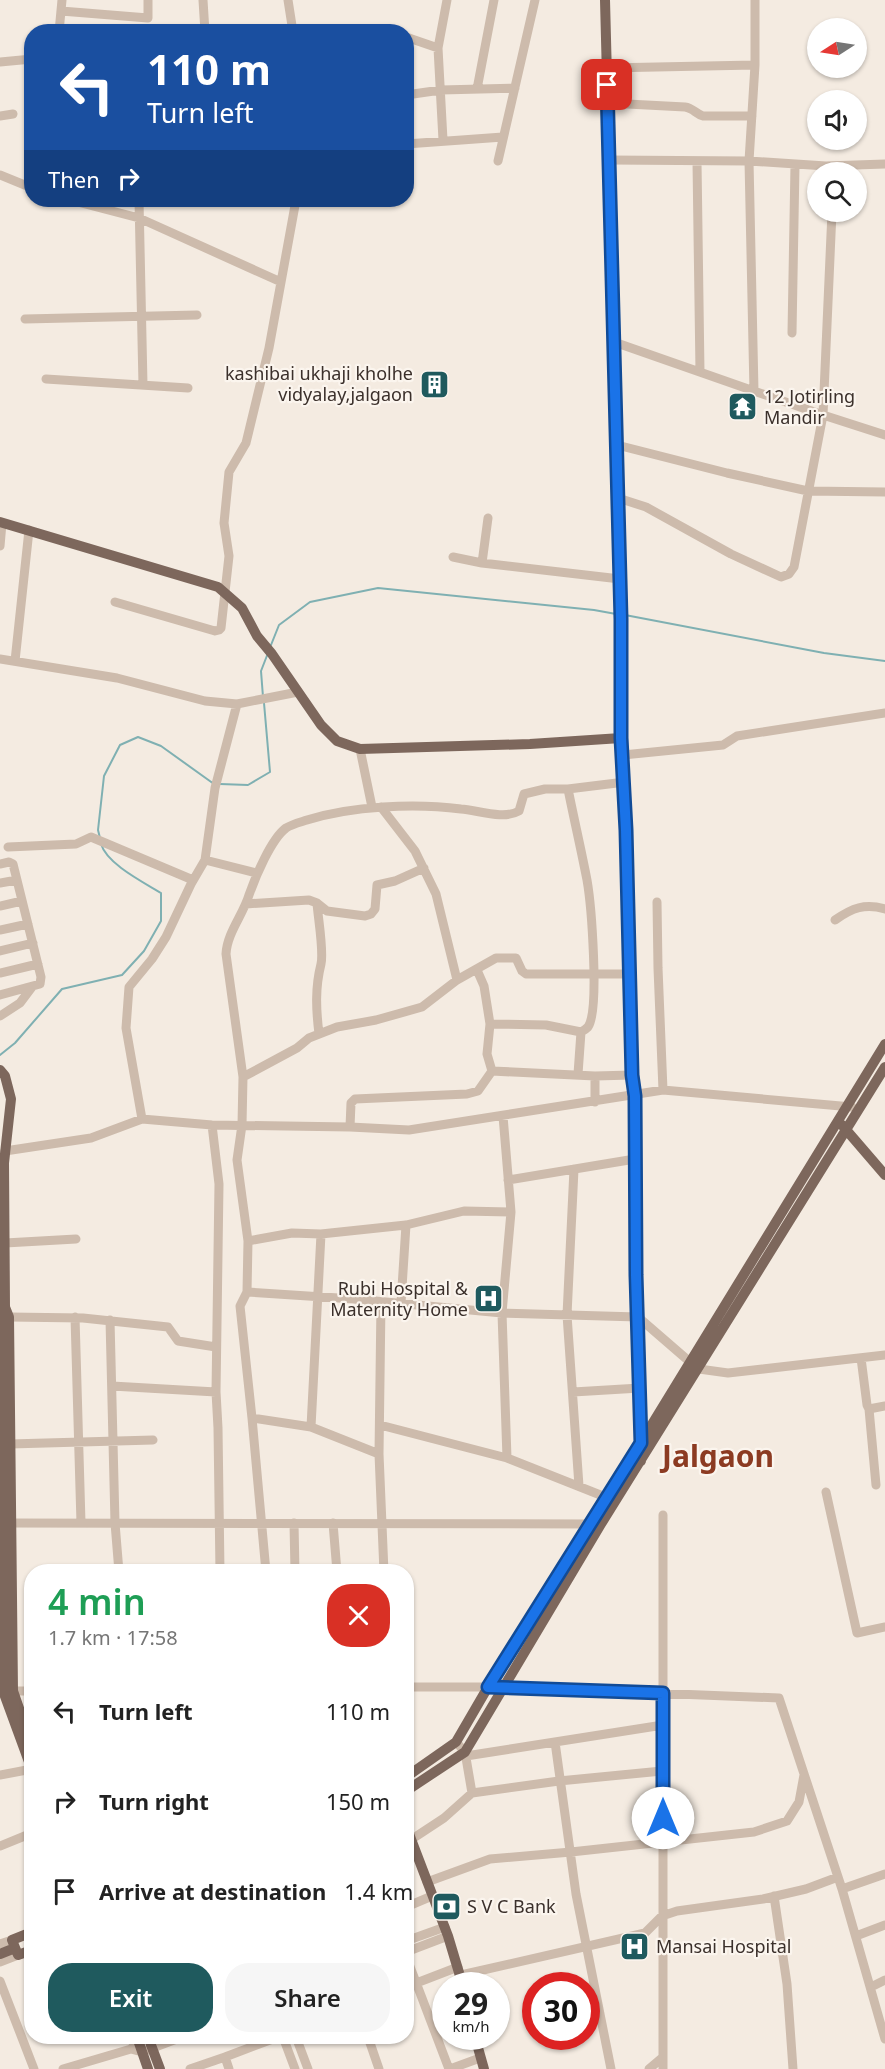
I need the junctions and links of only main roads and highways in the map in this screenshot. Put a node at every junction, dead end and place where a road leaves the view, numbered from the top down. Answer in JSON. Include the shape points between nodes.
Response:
{"nodes":[{"id":1,"x":605,"y":0,"type":"edge"},
{"id":2,"x":1,"y":522,"type":"edge"},
{"id":3,"x":621,"y":738,"type":"junction"},
{"id":4,"x":885,"y":1044,"type":"edge"},
{"id":5,"x":885,"y":1066,"type":"edge"},
{"id":6,"x":3,"y":1073,"type":"edge"},
{"id":7,"x":842,"y":1126,"type":"junction"},
{"id":8,"x":2,"y":1163,"type":"edge"},
{"id":9,"x":885,"y":1175,"type":"edge"},
{"id":10,"x":3,"y":1314,"type":"edge"},
{"id":11,"x":694,"y":1365,"type":"junction"},
{"id":12,"x":0,"y":1393,"type":"edge"},
{"id":13,"x":641,"y":1443,"type":"junction"},
{"id":14,"x":641,"y":1461,"type":"junction"},
{"id":15,"x":612,"y":1499,"type":"junction"},
{"id":16,"x":4,"y":1523,"type":"edge"},
{"id":17,"x":596,"y":1524,"type":"junction"},
{"id":18,"x":6,"y":1691,"type":"edge"},
{"id":19,"x":24,"y":1729,"type":"edge"},
{"id":20,"x":24,"y":1747,"type":"edge"},
{"id":21,"x":414,"y":1772,"type":"edge"},
{"id":22,"x":414,"y":1786,"type":"edge"},
{"id":23,"x":414,"y":1853,"type":"edge"},
{"id":24,"x":24,"y":1940,"type":"edge"},
{"id":25,"x":15,"y":1948,"type":"junction"},
{"id":26,"x":24,"y":1949,"type":"edge"},
{"id":27,"x":0,"y":1954,"type":"edge"},
{"id":28,"x":460,"y":1972,"type":"edge"},
{"id":29,"x":142,"y":2044,"type":"edge"},
{"id":30,"x":143,"y":2044,"type":"edge"},
{"id":31,"x":148,"y":2069,"type":"edge"},
{"id":32,"x":160,"y":2069,"type":"edge"}],
"edges":[{"from":1,"to":3,"type":"main road","via":[[621,598]]},
{"from":2,"to":3,"type":"main road","via":[[226,592],[242,608],[257,636],[337,741],[360,749]]},
{"from":3,"to":13,"type":"main road","via":[[635,1096]]},
{"from":4,"to":7,"type":"main road","via":[[847,1107]]},
{"from":5,"to":7,"type":"main road","via":[[860,1108]]},
{"from":6,"to":8,"type":"main road","via":[[11,1098]]},
{"from":7,"to":9,"type":"main road"},
{"from":7,"to":11,"type":"main road"},
{"from":8,"to":10,"type":"main road"},
{"from":10,"to":12,"type":"main road"},
{"from":10,"to":16,"type":"main road","via":[[10,1444]]},
{"from":11,"to":13,"type":"main road"},
{"from":11,"to":14,"type":"main road"},
{"from":12,"to":16,"type":"main road"},
{"from":13,"to":14,"type":"main road"},
{"from":13,"to":15,"type":"main road"},
{"from":14,"to":15,"type":"main road"},
{"from":15,"to":17,"type":"main road"},
{"from":16,"to":18,"type":"main road"},
{"from":17,"to":21,"type":"main road","via":[[456,1742]]},
{"from":17,"to":22,"type":"main road","via":[[465,1754]]},
{"from":18,"to":19,"type":"main road"},
{"from":18,"to":20,"type":"main road"},
{"from":23,"to":28,"type":"main road"},
{"from":24,"to":25,"type":"main road"},
{"from":25,"to":26,"type":"main road"},
{"from":25,"to":27,"type":"main road"},
{"from":29,"to":31,"type":"main road"},
{"from":30,"to":32,"type":"main road"}]}
